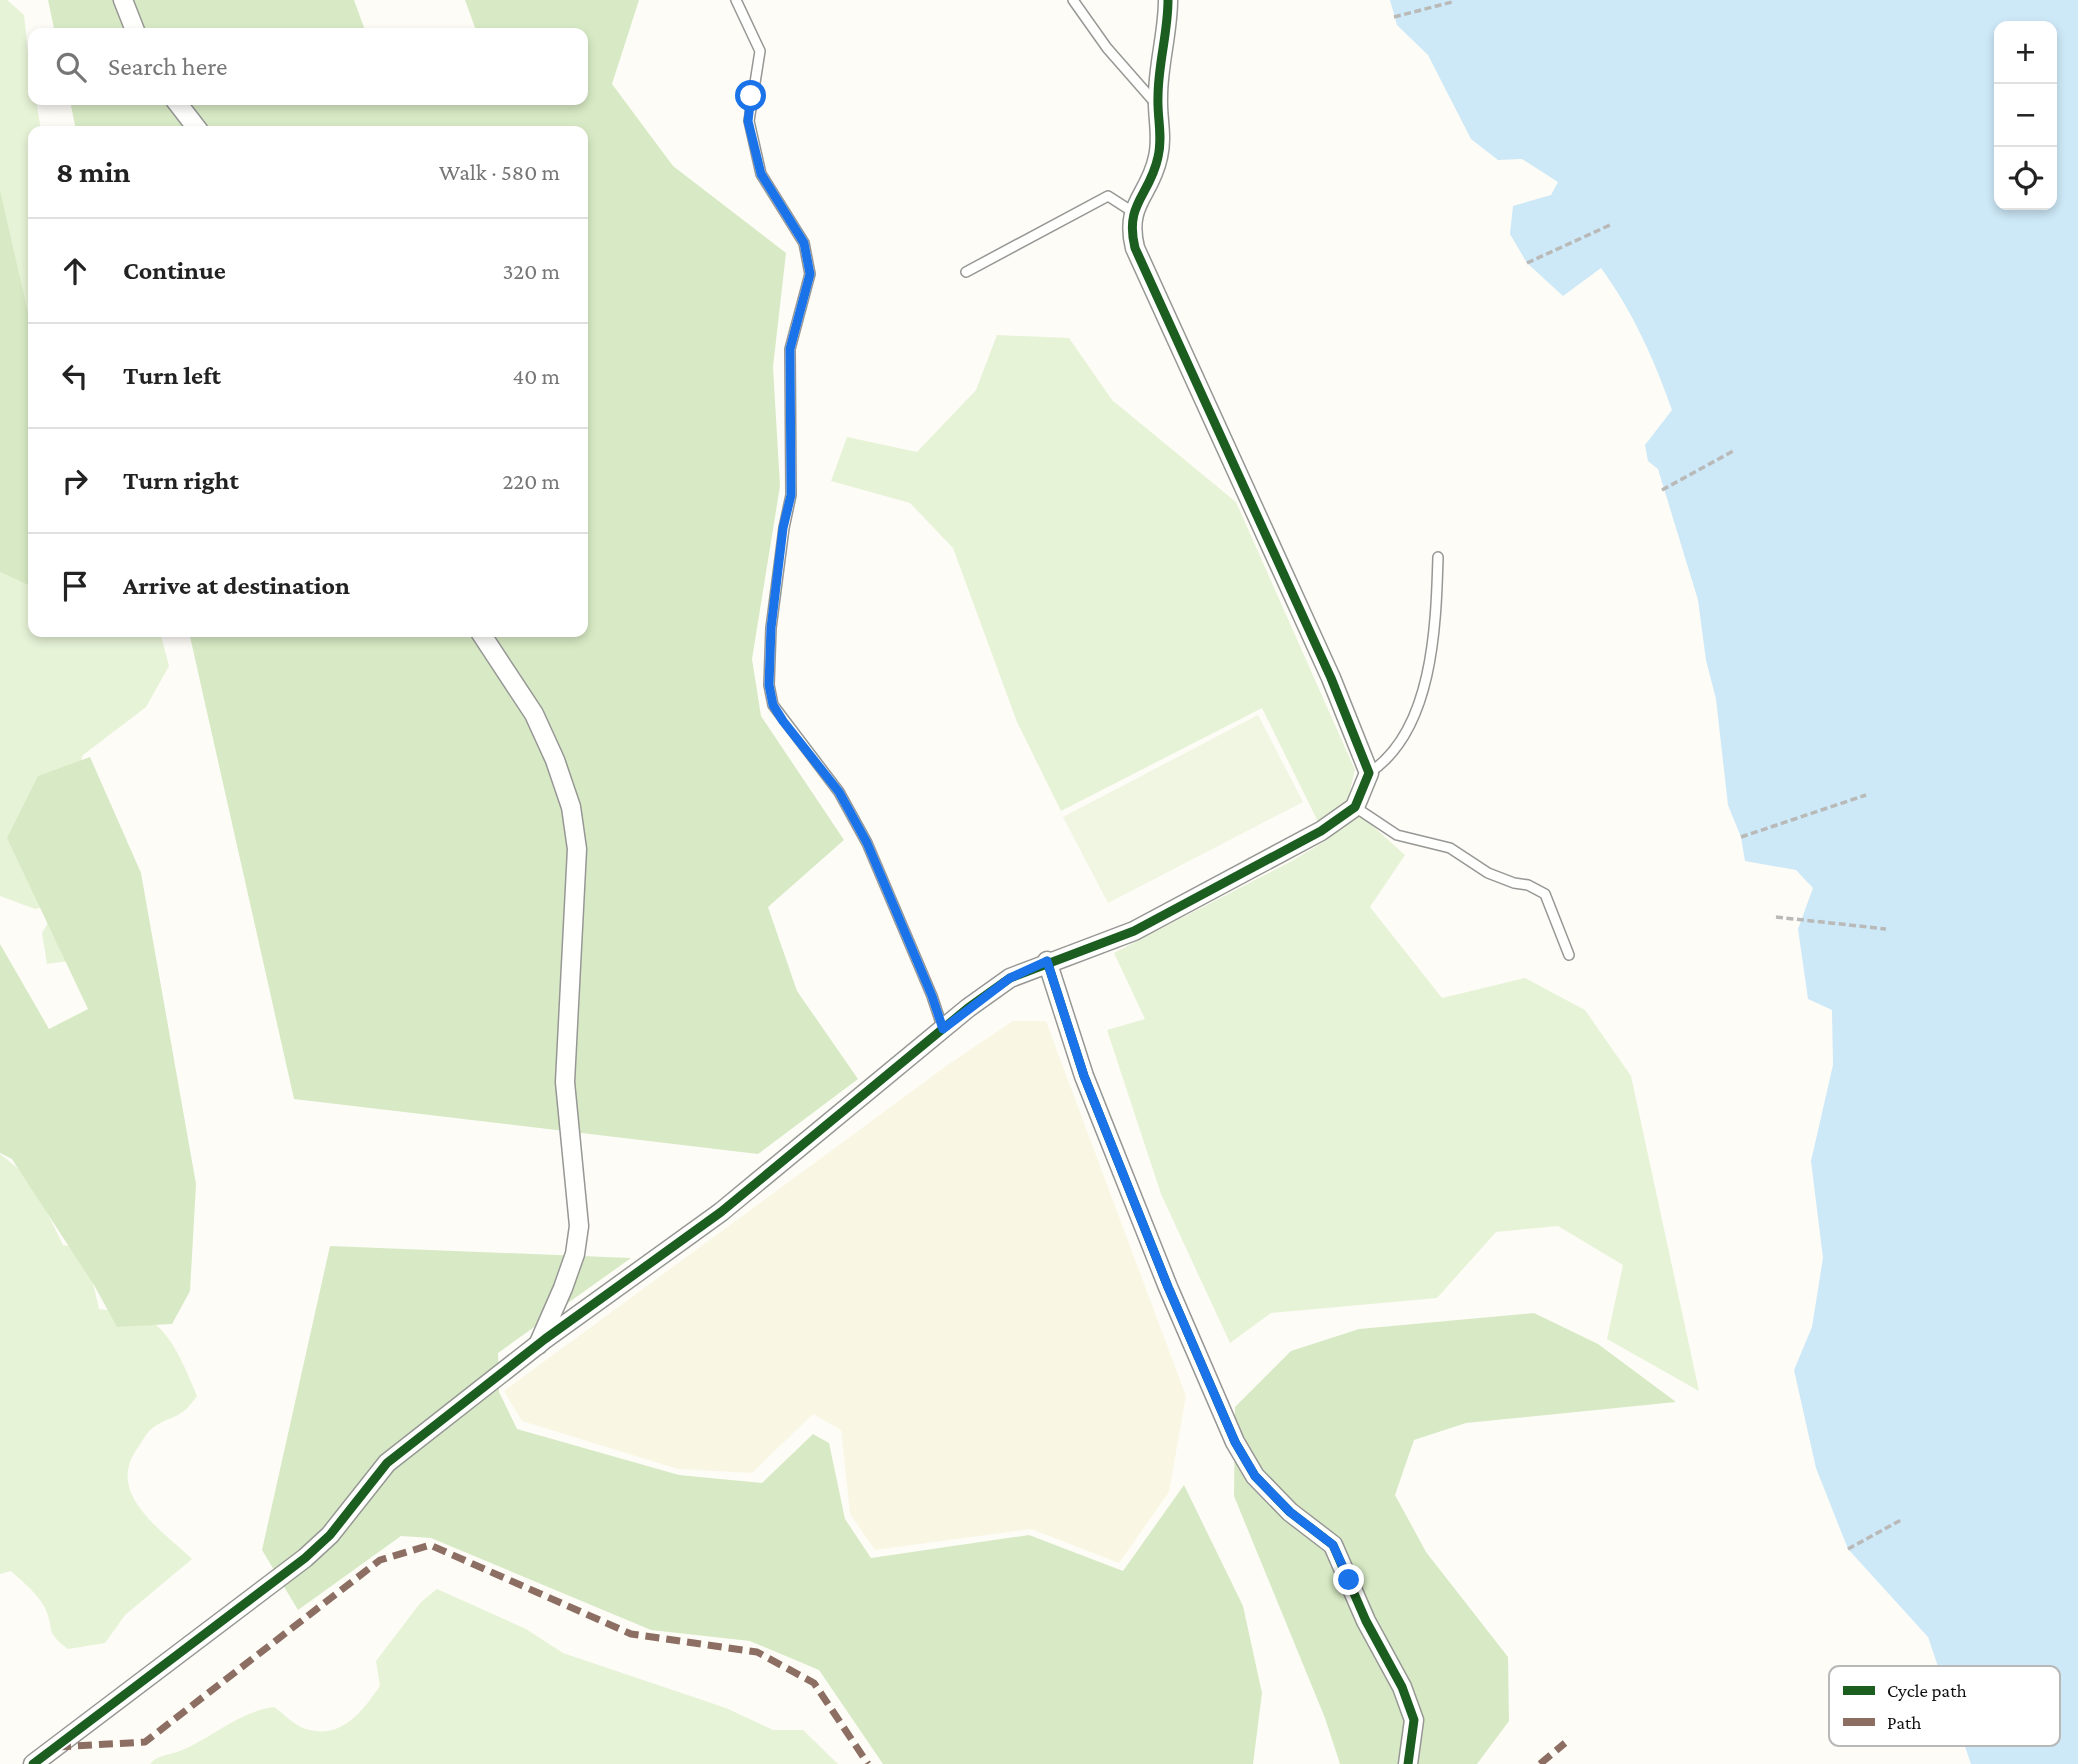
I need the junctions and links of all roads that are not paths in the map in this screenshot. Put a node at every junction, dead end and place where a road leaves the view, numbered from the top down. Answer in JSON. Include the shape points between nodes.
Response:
{"nodes":[{"id":1,"x":123,"y":0,"type":"edge"},
{"id":2,"x":736,"y":0,"type":"edge"},
{"id":3,"x":1073,"y":0,"type":"edge"},
{"id":4,"x":1168,"y":0,"type":"edge"},
{"id":5,"x":134,"y":28,"type":"edge"},
{"id":6,"x":179,"y":105,"type":"edge"},
{"id":7,"x":1159,"y":106,"type":"junction"},
{"id":8,"x":195,"y":126,"type":"edge"},
{"id":9,"x":1133,"y":212,"type":"junction"},
{"id":10,"x":966,"y":272,"type":"dead end"},
{"id":11,"x":1438,"y":557,"type":"dead end"},
{"id":12,"x":484,"y":637,"type":"edge"},
{"id":13,"x":1369,"y":773,"type":"junction"},
{"id":14,"x":1355,"y":807,"type":"junction"},
{"id":15,"x":1569,"y":955,"type":"dead end"},
{"id":16,"x":1047,"y":961,"type":"junction"},
{"id":17,"x":943,"y":1029,"type":"junction"},
{"id":18,"x":538,"y":1345,"type":"junction"},
{"id":19,"x":33,"y":1764,"type":"edge"},
{"id":20,"x":1408,"y":1764,"type":"edge"}],
"edges":[{"from":1,"to":5,"type":"street"},
{"from":2,"to":17,"type":"lane","via":[[760,51],[748,121],[761,174],[804,243],[810,274],[790,349],[791,495],[771,628],[773,705],[839,792],[867,843]]},
{"from":3,"to":7,"type":"lane","via":[[1099,38]]},
{"from":4,"to":7,"type":"street"},
{"from":6,"to":8,"type":"street"},
{"from":7,"to":9,"type":"street","via":[[1159,156]]},
{"from":9,"to":10,"type":"lane","via":[[1108,196]]},
{"from":9,"to":13,"type":"street","via":[[1130,227],[1135,248],[1331,678]]},
{"from":11,"to":13,"type":"lane","via":[[1432,646],[1418,710],[1402,741]]},
{"from":12,"to":18,"type":"street","via":[[534,713],[555,760],[571,807],[577,849],[565,1083],[579,1226],[575,1254]]},
{"from":13,"to":14,"type":"street"},
{"from":14,"to":15,"type":"lane","via":[[1397,835],[1450,848],[1488,873],[1545,894]]},
{"from":14,"to":16,"type":"street","via":[[1212,892],[1134,931]]},
{"from":16,"to":17,"type":"street","via":[[1010,978]]},
{"from":16,"to":20,"type":"street","via":[[1084,1076],[1235,1442],[1255,1476],[1290,1512],[1333,1545],[1366,1621],[1402,1687],[1414,1720]]},
{"from":17,"to":18,"type":"street","via":[[721,1212]]},
{"from":18,"to":19,"type":"street","via":[[387,1463],[330,1535],[305,1558]]}]}
